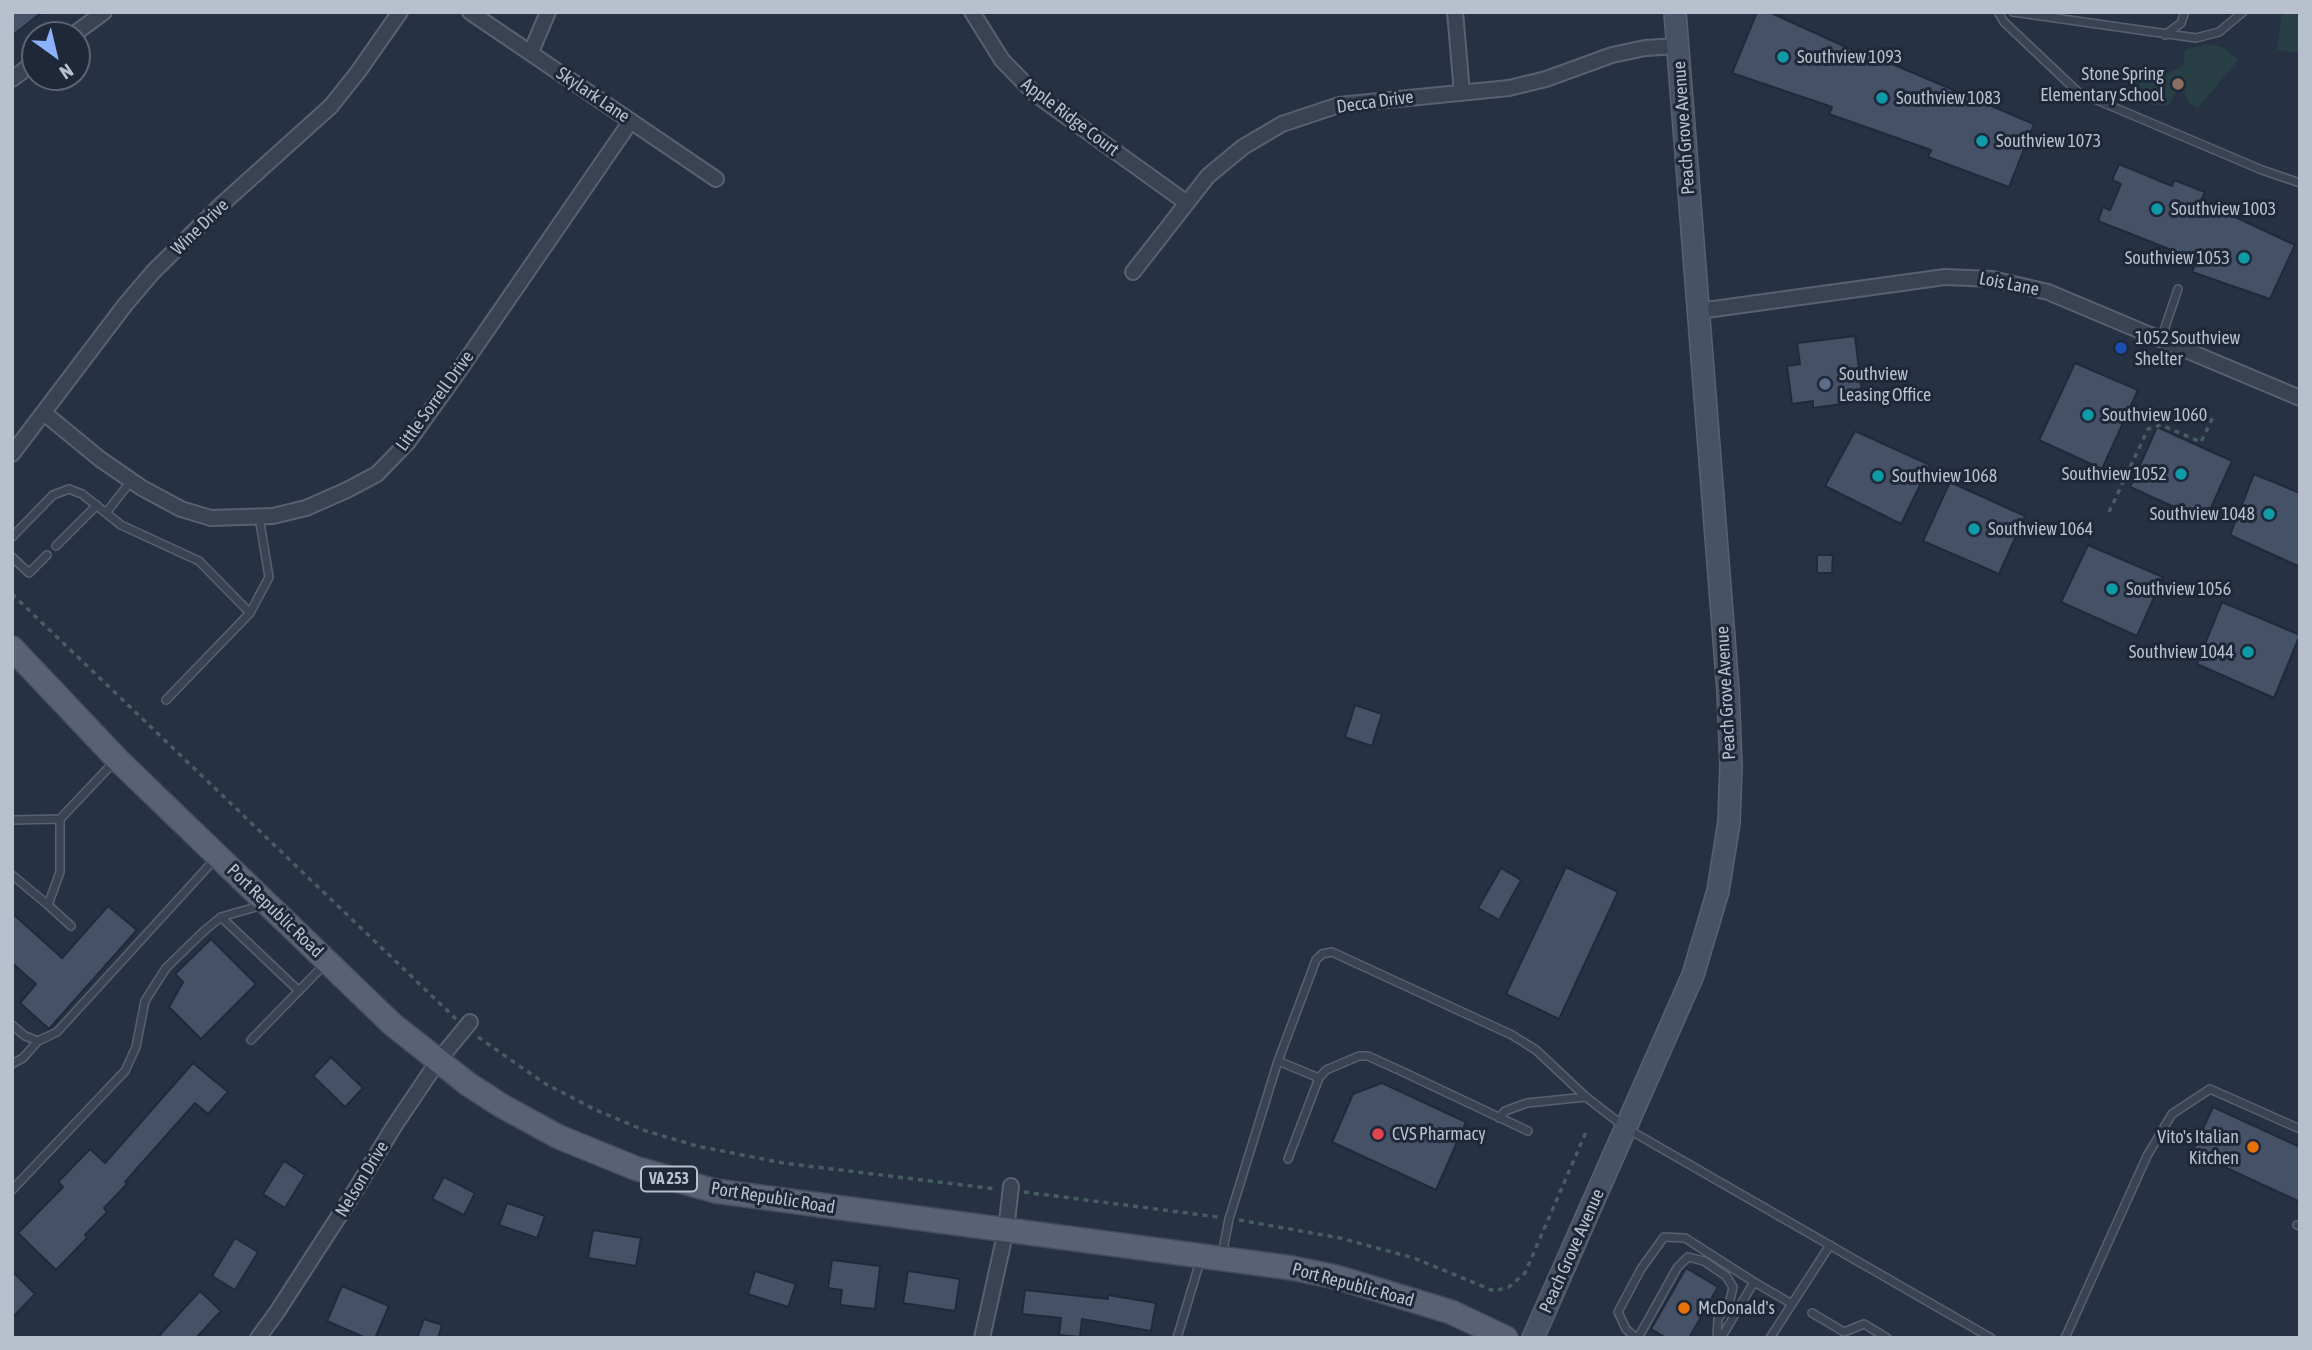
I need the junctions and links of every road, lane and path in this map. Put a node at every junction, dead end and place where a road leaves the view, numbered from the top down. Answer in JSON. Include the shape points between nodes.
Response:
{"nodes":[{"id":1,"x":400,"y":12,"type":"edge"},
{"id":2,"x":470,"y":12,"type":"edge"},
{"id":3,"x":548,"y":12,"type":"edge"},
{"id":4,"x":972,"y":12,"type":"edge"},
{"id":5,"x":1455,"y":12,"type":"edge"},
{"id":6,"x":1675,"y":12,"type":"edge"},
{"id":7,"x":1998,"y":12,"type":"edge"},
{"id":8,"x":2013,"y":12,"type":"edge"},
{"id":9,"x":2185,"y":12,"type":"edge"},
{"id":10,"x":2243,"y":12,"type":"edge"},
{"id":11,"x":2165,"y":35,"type":"junction"},
{"id":12,"x":1678,"y":46,"type":"junction"},
{"id":13,"x":531,"y":52,"type":"junction"},
{"id":14,"x":1462,"y":93,"type":"junction"},
{"id":15,"x":631,"y":121,"type":"junction"},
{"id":16,"x":716,"y":179,"type":"dead end"},
{"id":17,"x":2300,"y":183,"type":"edge"},
{"id":18,"x":1187,"y":203,"type":"junction"},
{"id":19,"x":1133,"y":272,"type":"dead end"},
{"id":20,"x":2178,"y":289,"type":"dead end"},
{"id":21,"x":1699,"y":311,"type":"junction"},
{"id":22,"x":2161,"y":339,"type":"junction"},
{"id":23,"x":2300,"y":398,"type":"edge"},
{"id":24,"x":44,"y":413,"type":"junction"},
{"id":25,"x":2213,"y":417,"type":"dead end"},
{"id":26,"x":12,"y":454,"type":"edge"},
{"id":27,"x":131,"y":480,"type":"junction"},
{"id":28,"x":97,"y":505,"type":"junction"},
{"id":29,"x":2109,"y":512,"type":"dead end"},
{"id":30,"x":106,"y":513,"type":"junction"},
{"id":31,"x":259,"y":517,"type":"junction"},
{"id":32,"x":12,"y":537,"type":"edge"},
{"id":33,"x":56,"y":546,"type":"dead end"},
{"id":34,"x":47,"y":555,"type":"dead end"},
{"id":35,"x":12,"y":557,"type":"edge"},
{"id":36,"x":12,"y":594,"type":"edge"},
{"id":37,"x":250,"y":613,"type":"junction"},
{"id":38,"x":12,"y":648,"type":"edge"},
{"id":39,"x":166,"y":700,"type":"dead end"},
{"id":40,"x":117,"y":759,"type":"junction"},
{"id":41,"x":60,"y":819,"type":"junction"},
{"id":42,"x":12,"y":820,"type":"edge"},
{"id":43,"x":218,"y":856,"type":"junction"},
{"id":44,"x":12,"y":876,"type":"edge"},
{"id":45,"x":268,"y":904,"type":"junction"},
{"id":46,"x":48,"y":905,"type":"junction"},
{"id":47,"x":221,"y":917,"type":"junction"},
{"id":48,"x":71,"y":926,"type":"dead end"},
{"id":49,"x":327,"y":962,"type":"junction"},
{"id":50,"x":299,"y":991,"type":"junction"},
{"id":51,"x":449,"y":1013,"type":"dead end"},
{"id":52,"x":470,"y":1022,"type":"dead end"},
{"id":53,"x":12,"y":1025,"type":"edge"},
{"id":54,"x":251,"y":1040,"type":"dead end"},
{"id":55,"x":38,"y":1041,"type":"junction"},
{"id":56,"x":482,"y":1041,"type":"dead end"},
{"id":57,"x":438,"y":1061,"type":"junction"},
{"id":58,"x":1278,"y":1061,"type":"junction"},
{"id":59,"x":12,"y":1064,"type":"edge"},
{"id":60,"x":1319,"y":1078,"type":"junction"},
{"id":61,"x":1586,"y":1097,"type":"junction"},
{"id":62,"x":1499,"y":1118,"type":"junction"},
{"id":63,"x":1626,"y":1128,"type":"junction"},
{"id":64,"x":2300,"y":1129,"type":"edge"},
{"id":65,"x":1528,"y":1132,"type":"dead end"},
{"id":66,"x":1587,"y":1132,"type":"dead end"},
{"id":67,"x":1288,"y":1159,"type":"dead end"},
{"id":68,"x":1012,"y":1186,"type":"dead end"},
{"id":69,"x":989,"y":1188,"type":"dead end"},
{"id":70,"x":12,"y":1190,"type":"edge"},
{"id":71,"x":1031,"y":1193,"type":"dead end"},
{"id":72,"x":1213,"y":1217,"type":"dead end"},
{"id":73,"x":1264,"y":1224,"type":"dead end"},
{"id":74,"x":1006,"y":1230,"type":"junction"},
{"id":75,"x":1830,"y":1245,"type":"junction"},
{"id":76,"x":1211,"y":1258,"type":"junction"},
{"id":77,"x":1754,"y":1282,"type":"junction"},
{"id":78,"x":1792,"y":1304,"type":"junction"},
{"id":79,"x":1812,"y":1313,"type":"dead end"},
{"id":80,"x":1842,"y":1335,"type":"edge"},
{"id":81,"x":258,"y":1338,"type":"edge"},
{"id":82,"x":982,"y":1338,"type":"edge"},
{"id":83,"x":1177,"y":1338,"type":"edge"},
{"id":84,"x":1506,"y":1338,"type":"edge"},
{"id":85,"x":1533,"y":1338,"type":"edge"},
{"id":86,"x":1637,"y":1338,"type":"edge"},
{"id":87,"x":1719,"y":1338,"type":"edge"},
{"id":88,"x":1770,"y":1338,"type":"edge"},
{"id":89,"x":1887,"y":1338,"type":"edge"},
{"id":90,"x":1991,"y":1338,"type":"edge"},
{"id":91,"x":2065,"y":1338,"type":"edge"}],
"edges":[{"from":1,"to":24,"type":"street","name":"Wine Drive","via":[[331,106],[153,272]]},
{"from":2,"to":13,"type":"street","name":"Skylark Lane"},
{"from":3,"to":13,"type":"street"},
{"from":4,"to":18,"type":"street","name":"Apple Ridge Court","via":[[1002,60],[1035,94]]},
{"from":5,"to":14,"type":"street"},
{"from":6,"to":12,"type":"main road","name":"Peach Grove Avenue"},
{"from":7,"to":17,"type":"lane","via":[[2077,92]]},
{"from":8,"to":11,"type":"lane"},
{"from":9,"to":11,"type":"lane","via":[[2181,23]]},
{"from":10,"to":11,"type":"lane","via":[[2211,35]]},
{"from":12,"to":14,"type":"street","name":"Decca Drive","via":[[1612,55],[1528,84]]},
{"from":12,"to":21,"type":"main road","name":"Peach Grove Avenue"},
{"from":13,"to":15,"type":"street","name":"Skylark Lane"},
{"from":14,"to":18,"type":"street","name":"Decca Drive","via":[[1339,105],[1296,118],[1230,156]]},
{"from":15,"to":16,"type":"street","name":"Skylark Lane"},
{"from":15,"to":31,"type":"street","name":"Little Sorrell Drive","via":[[408,442],[377,474],[348,491],[306,508]]},
{"from":18,"to":19,"type":"street","name":"Decca Drive"},
{"from":20,"to":22,"type":"lane"},
{"from":21,"to":22,"type":"street","name":"Lois Lane","via":[[1965,276],[2037,288]]},
{"from":21,"to":63,"type":"main road","name":"Peach Grove Avenue","via":[[1728,690],[1730,806],[1720,882],[1707,934],[1686,994]]},
{"from":22,"to":23,"type":"street","name":"Lois Lane"},
{"from":24,"to":26,"type":"street","name":"Wine Drive"},
{"from":24,"to":27,"type":"street","name":"Little Sorrell Drive"},
{"from":25,"to":29,"type":"path","via":[[2201,442],[2161,425],[2148,429]]},
{"from":27,"to":30,"type":"lane"},
{"from":27,"to":31,"type":"street","name":"Little Sorrell Drive","via":[[181,509],[211,518]]},
{"from":28,"to":30,"type":"lane"},
{"from":28,"to":32,"type":"lane","via":[[69,489],[54,495]]},
{"from":28,"to":33,"type":"lane"},
{"from":30,"to":37,"type":"lane","via":[[121,525],[199,561]]},
{"from":31,"to":37,"type":"lane","via":[[269,577]]},
{"from":34,"to":35,"type":"lane","via":[[29,573]]},
{"from":36,"to":51,"type":"path"},
{"from":37,"to":39,"type":"lane"},
{"from":38,"to":40,"type":"main road","name":"Port Republic Road","number":"VA 253"},
{"from":40,"to":41,"type":"lane"},
{"from":40,"to":43,"type":"main road","name":"Port Republic Road","number":"VA 253"},
{"from":41,"to":42,"type":"lane"},
{"from":41,"to":46,"type":"lane","via":[[60,872]]},
{"from":43,"to":45,"type":"main road","name":"Port Republic Road","number":"VA 253"},
{"from":43,"to":55,"type":"lane","via":[[57,1032]]},
{"from":44,"to":46,"type":"lane"},
{"from":45,"to":47,"type":"lane"},
{"from":45,"to":49,"type":"main road","name":"Port Republic Road","number":"VA 253"},
{"from":46,"to":48,"type":"lane"},
{"from":47,"to":50,"type":"lane"},
{"from":47,"to":70,"type":"lane","via":[[153,986],[125,1071]]},
{"from":49,"to":50,"type":"lane"},
{"from":49,"to":57,"type":"main road","name":"Port Republic Road","number":"VA 253"},
{"from":50,"to":54,"type":"lane"},
{"from":52,"to":57,"type":"street","name":"Nelson Drive"},
{"from":53,"to":55,"type":"lane"},
{"from":55,"to":59,"type":"lane"},
{"from":56,"to":69,"type":"path","via":[[566,1095],[676,1140],[772,1161]]},
{"from":57,"to":74,"type":"main road","name":"Port Republic Road","number":"VA 253","via":[[479,1092],[548,1132],[662,1177],[753,1197]]},
{"from":57,"to":81,"type":"street","name":"Nelson Drive"},
{"from":58,"to":60,"type":"lane"},
{"from":58,"to":61,"type":"lane","via":[[1316,960],[1332,952],[1512,1035],[1554,1065]]},
{"from":58,"to":76,"type":"lane","via":[[1229,1219]]},
{"from":60,"to":62,"type":"lane","via":[[1326,1070],[1368,1056]]},
{"from":60,"to":67,"type":"lane"},
{"from":61,"to":62,"type":"lane","via":[[1527,1103]]},
{"from":61,"to":63,"type":"lane"},
{"from":62,"to":65,"type":"lane"},
{"from":63,"to":75,"type":"lane"},
{"from":63,"to":85,"type":"main road","name":"Peach Grove Avenue"},
{"from":64,"to":91,"type":"lane","via":[[2210,1089],[2172,1114],[2147,1156]]},
{"from":66,"to":73,"type":"path","via":[[1525,1273],[1509,1287],[1494,1291],[1414,1258]]},
{"from":68,"to":74,"type":"street"},
{"from":71,"to":72,"type":"path"},
{"from":74,"to":76,"type":"main road","name":"Port Republic Road","number":"VA 253"},
{"from":74,"to":82,"type":"street"},
{"from":75,"to":78,"type":"lane"},
{"from":75,"to":90,"type":"lane"},
{"from":76,"to":83,"type":"lane"},
{"from":76,"to":84,"type":"main road","name":"Port Republic Road","number":"VA 253","via":[[1336,1277],[1451,1312]]},
{"from":77,"to":78,"type":"lane"},
{"from":77,"to":86,"type":"lane","via":[[1685,1238],[1664,1237],[1618,1312],[1626,1329]]},
{"from":77,"to":87,"type":"lane"},
{"from":78,"to":88,"type":"lane"},
{"from":79,"to":80,"type":"lane"},
{"from":80,"to":89,"type":"lane","via":[[1864,1324]]},
{"from":86,"to":87,"type":"lane","via":[[1688,1257],[1726,1276],[1733,1287],[1718,1320]]}]}
